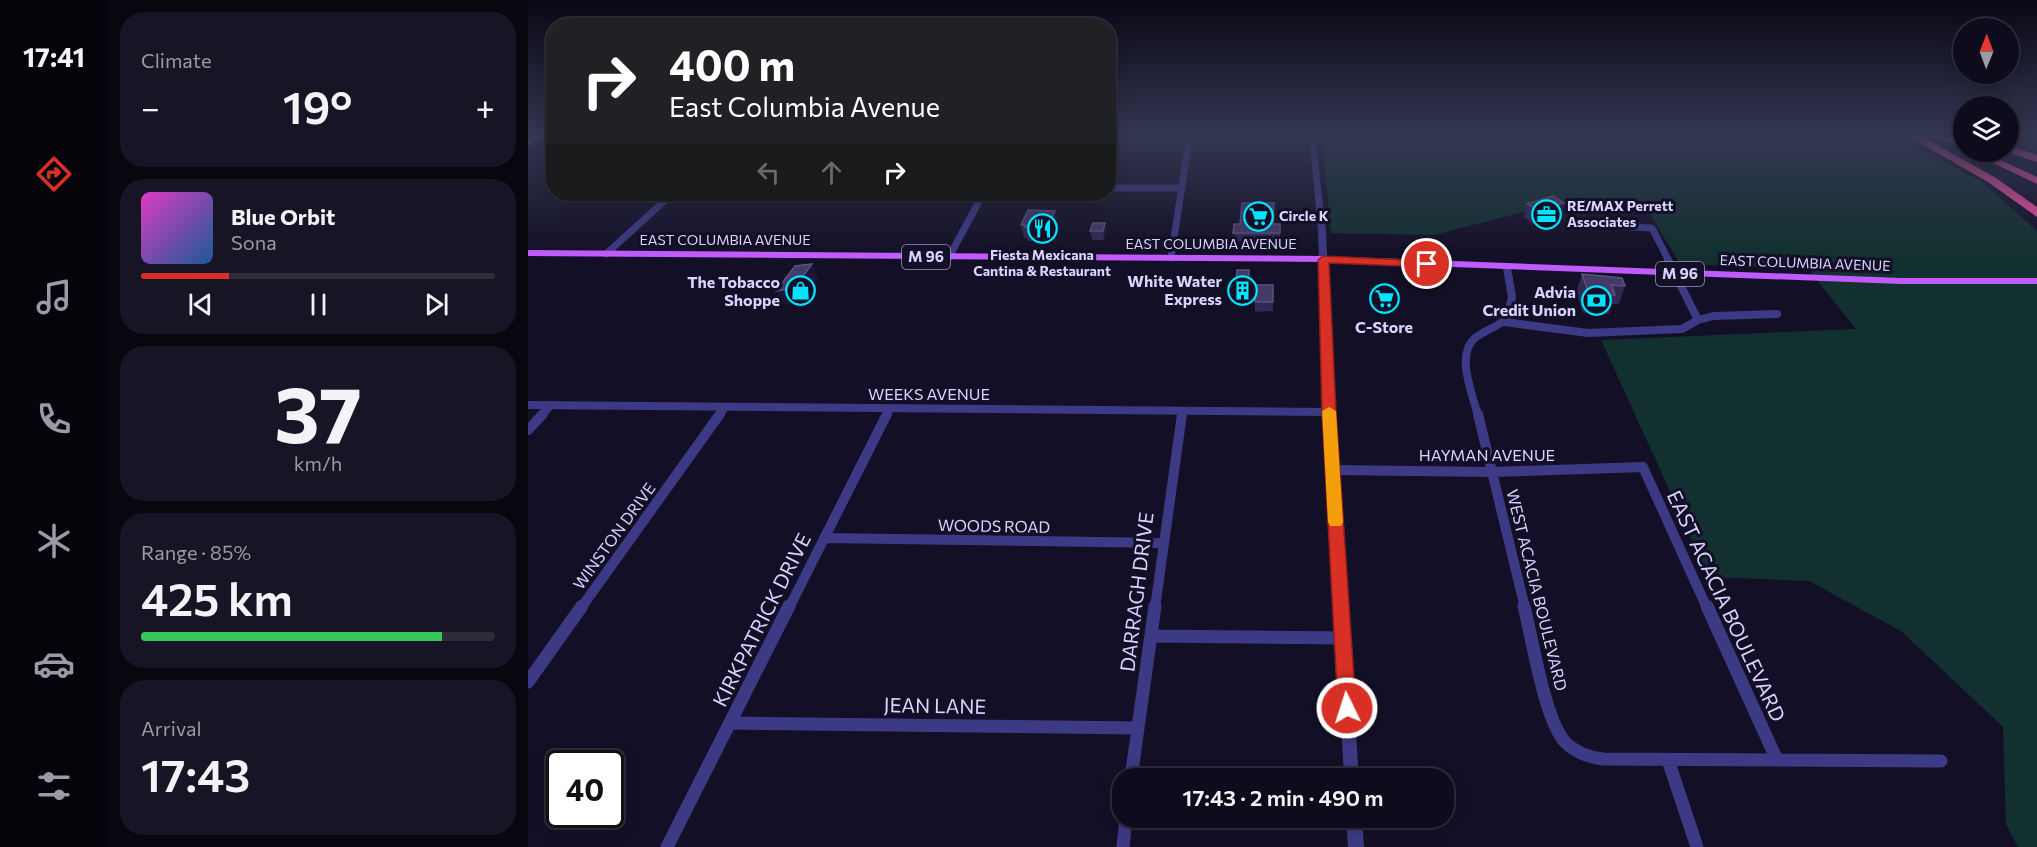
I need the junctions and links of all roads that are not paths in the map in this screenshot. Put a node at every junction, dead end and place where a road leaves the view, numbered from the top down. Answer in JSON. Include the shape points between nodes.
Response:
{"nodes":[{"id":1,"x":1183,"y":176,"type":"edge"},
{"id":2,"x":1316,"y":176,"type":"edge"},
{"id":3,"x":1984,"y":176,"type":"edge"},
{"id":4,"x":1116,"y":188,"type":"edge"},
{"id":5,"x":1181,"y":188,"type":"junction"},
{"id":6,"x":664,"y":201,"type":"edge"},
{"id":7,"x":979,"y":201,"type":"edge"},
{"id":8,"x":2037,"y":213,"type":"edge"},
{"id":9,"x":1579,"y":224,"type":"dead end"},
{"id":10,"x":528,"y":254,"type":"edge"},
{"id":11,"x":606,"y":254,"type":"junction"},
{"id":12,"x":949,"y":257,"type":"junction"},
{"id":13,"x":1171,"y":258,"type":"junction"},
{"id":14,"x":1323,"y":260,"type":"junction"},
{"id":15,"x":1507,"y":268,"type":"junction"},
{"id":16,"x":1674,"y":274,"type":"junction"},
{"id":17,"x":2037,"y":281,"type":"edge"},
{"id":18,"x":1778,"y":314,"type":"dead end"},
{"id":19,"x":1698,"y":320,"type":"junction"},
{"id":20,"x":1504,"y":322,"type":"junction"},
{"id":21,"x":528,"y":405,"type":"edge"},
{"id":22,"x":551,"y":405,"type":"junction"},
{"id":23,"x":725,"y":408,"type":"junction"},
{"id":24,"x":890,"y":409,"type":"junction"},
{"id":25,"x":1182,"y":411,"type":"junction"},
{"id":26,"x":1329,"y":412,"type":"junction"},
{"id":27,"x":528,"y":430,"type":"edge"},
{"id":28,"x":1642,"y":467,"type":"joint"},
{"id":29,"x":1333,"y":470,"type":"junction"},
{"id":30,"x":1492,"y":471,"type":"junction"},
{"id":31,"x":824,"y":538,"type":"junction"},
{"id":32,"x":1164,"y":543,"type":"junction"},
{"id":33,"x":1152,"y":636,"type":"junction"},
{"id":34,"x":1342,"y":638,"type":"junction"},
{"id":35,"x":528,"y":682,"type":"edge"},
{"id":36,"x":731,"y":723,"type":"junction"},
{"id":37,"x":1138,"y":728,"type":"junction"},
{"id":38,"x":1668,"y":760,"type":"junction"},
{"id":39,"x":1777,"y":760,"type":"junction"},
{"id":40,"x":1941,"y":761,"type":"dead end"},
{"id":41,"x":1132,"y":768,"type":"edge"},
{"id":42,"x":1351,"y":768,"type":"edge"},
{"id":43,"x":1125,"y":828,"type":"edge"},
{"id":44,"x":1355,"y":828,"type":"edge"},
{"id":45,"x":667,"y":847,"type":"edge"},
{"id":46,"x":1123,"y":847,"type":"edge"},
{"id":47,"x":1356,"y":847,"type":"edge"},
{"id":48,"x":1696,"y":847,"type":"edge"}],
"edges":[{"from":1,"to":5,"type":"street"},
{"from":2,"to":14,"type":"street"},
{"from":3,"to":8,"type":"highway"},
{"from":4,"to":5,"type":"street"},
{"from":5,"to":13,"type":"street"},
{"from":6,"to":11,"type":"street"},
{"from":7,"to":12,"type":"street"},
{"from":9,"to":16,"type":"street","via":[[1652,228]]},
{"from":10,"to":11,"type":"main road","name":"EAST COLUMBIA AVENUE","number":"M 96"},
{"from":11,"to":12,"type":"main road","name":"EAST COLUMBIA AVENUE","number":"M 96"},
{"from":12,"to":13,"type":"main road","name":"EAST COLUMBIA AVENUE","number":"M 96"},
{"from":13,"to":14,"type":"main road","name":"EAST COLUMBIA AVENUE","number":"M 96"},
{"from":14,"to":15,"type":"main road","name":"EAST COLUMBIA AVENUE","number":"M 96"},
{"from":14,"to":26,"type":"street"},
{"from":15,"to":16,"type":"main road","name":"EAST COLUMBIA AVENUE","number":"M 96"},
{"from":15,"to":20,"type":"street","via":[[1513,293]]},
{"from":16,"to":17,"type":"main road","name":"EAST COLUMBIA AVENUE","number":"M 96"},
{"from":16,"to":19,"type":"street"},
{"from":18,"to":19,"type":"street"},
{"from":19,"to":20,"type":"street","via":[[1683,329],[1588,333]]},
{"from":20,"to":30,"type":"street","name":"WEST ACACIA BOULEVARD","via":[[1472,340],[1465,351]]},
{"from":21,"to":22,"type":"street","name":"WEEKS AVENUE"},
{"from":22,"to":23,"type":"street","name":"WEEKS AVENUE"},
{"from":22,"to":27,"type":"street"},
{"from":23,"to":24,"type":"street","name":"WEEKS AVENUE"},
{"from":23,"to":35,"type":"street","name":"WINSTON DRIVE"},
{"from":24,"to":25,"type":"street","name":"WEEKS AVENUE"},
{"from":24,"to":31,"type":"street","name":"KIRKPATRICK DRIVE"},
{"from":25,"to":26,"type":"street","name":"WEEKS AVENUE"},
{"from":25,"to":32,"type":"street","name":"DARRAGH DRIVE"},
{"from":26,"to":29,"type":"street"},
{"from":28,"to":30,"type":"street","name":"HAYMAN AVENUE"},
{"from":28,"to":39,"type":"street","name":"EAST ACACIA BOULEVARD"},
{"from":29,"to":30,"type":"street","name":"HAYMAN AVENUE"},
{"from":29,"to":34,"type":"street"},
{"from":30,"to":38,"type":"street","name":"WEST ACACIA BOULEVARD","via":[[1555,729],[1583,756]]},
{"from":31,"to":32,"type":"street","name":"WOODS ROAD"},
{"from":31,"to":36,"type":"street","name":"KIRKPATRICK DRIVE"},
{"from":32,"to":33,"type":"street","name":"DARRAGH DRIVE"},
{"from":33,"to":34,"type":"street"},
{"from":33,"to":37,"type":"street","name":"DARRAGH DRIVE"},
{"from":34,"to":42,"type":"street"},
{"from":36,"to":37,"type":"street","name":"JEAN LANE"},
{"from":36,"to":45,"type":"street","name":"KIRKPATRICK DRIVE"},
{"from":37,"to":41,"type":"street","name":"DARRAGH DRIVE"},
{"from":38,"to":39,"type":"street","name":"WEST ACACIA BOULEVARD"},
{"from":38,"to":48,"type":"street"},
{"from":39,"to":40,"type":"street","name":"WEST ACACIA BOULEVARD"},
{"from":43,"to":46,"type":"street"},
{"from":44,"to":47,"type":"street"}]}
